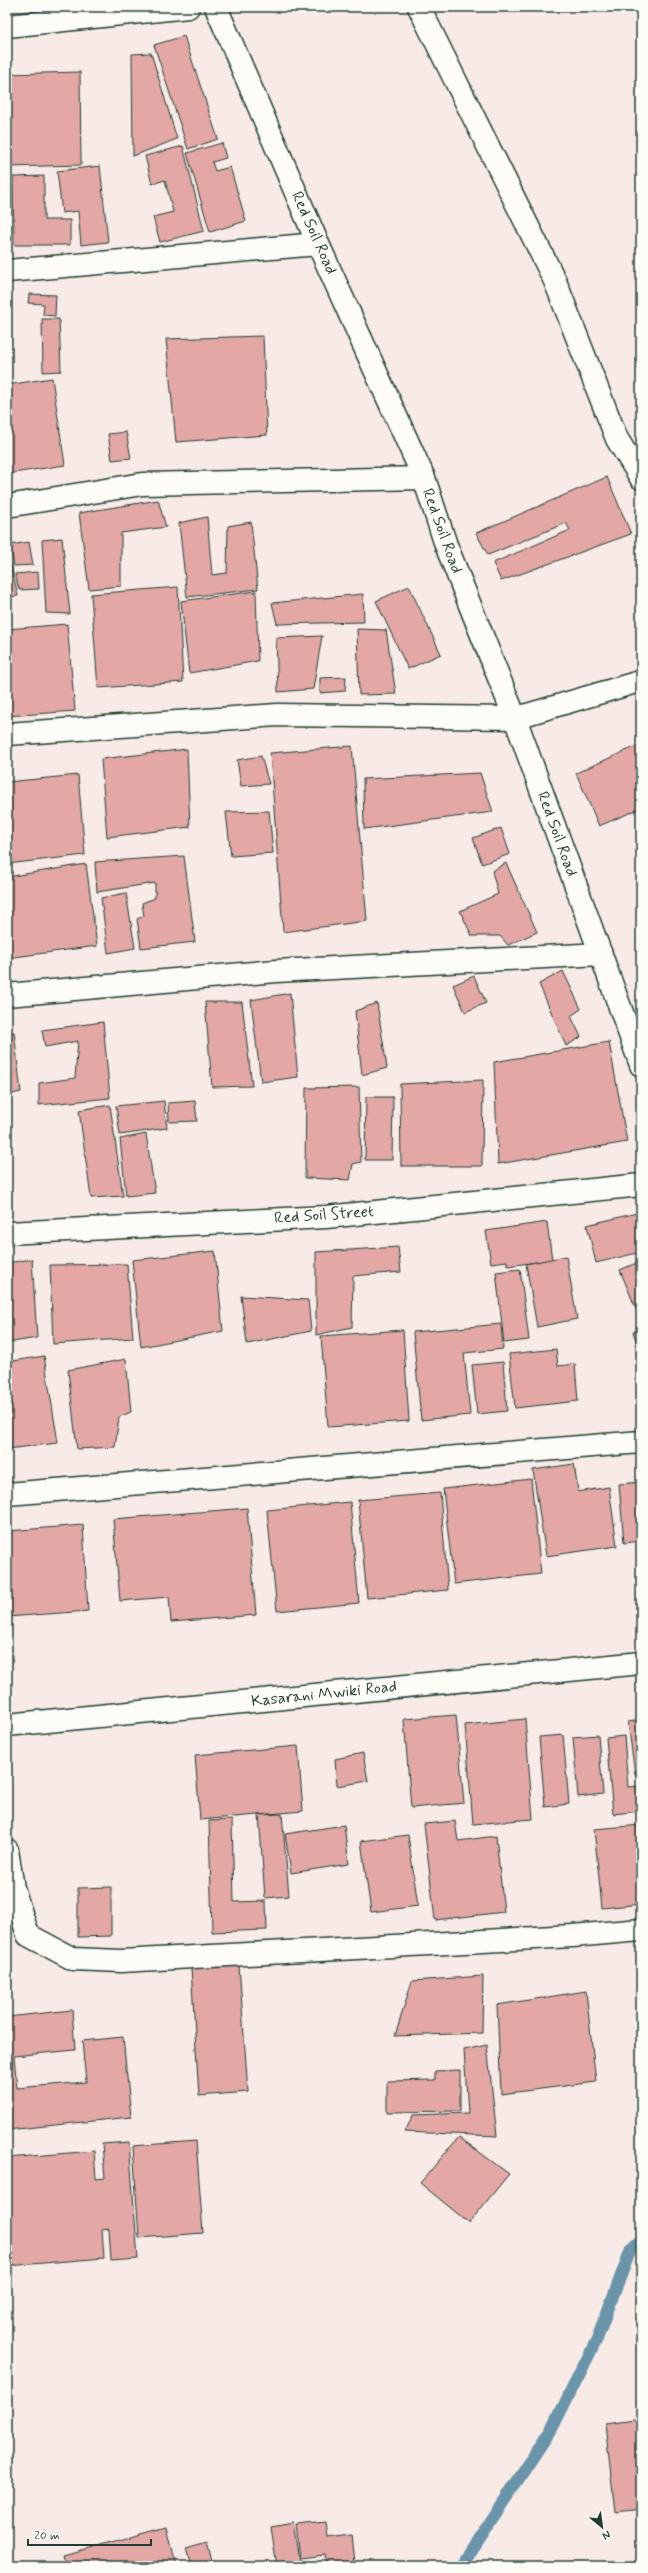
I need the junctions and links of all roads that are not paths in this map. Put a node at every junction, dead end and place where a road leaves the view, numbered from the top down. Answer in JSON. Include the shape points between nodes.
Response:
{"nodes":[{"id":1,"x":188,"y":7,"type":"edge"},
{"id":2,"x":216,"y":7,"type":"edge"},
{"id":3,"x":419,"y":7,"type":"edge"},
{"id":4,"x":7,"y":26,"type":"edge"},
{"id":5,"x":318,"y":244,"type":"junction"},
{"id":6,"x":7,"y":271,"type":"edge"},
{"id":7,"x":424,"y":478,"type":"junction"},
{"id":8,"x":641,"y":478,"type":"edge"},
{"id":9,"x":7,"y":506,"type":"edge"},
{"id":10,"x":641,"y":681,"type":"edge"},
{"id":11,"x":515,"y":718,"type":"junction"},
{"id":12,"x":7,"y":734,"type":"edge"},
{"id":13,"x":601,"y":954,"type":"junction"},
{"id":14,"x":7,"y":995,"type":"edge"},
{"id":15,"x":641,"y":1065,"type":"edge"},
{"id":16,"x":641,"y":1185,"type":"edge"},
{"id":17,"x":7,"y":1233,"type":"edge"},
{"id":18,"x":641,"y":1442,"type":"edge"},
{"id":19,"x":7,"y":1494,"type":"edge"},
{"id":20,"x":641,"y":1663,"type":"edge"},
{"id":21,"x":7,"y":1725,"type":"edge"},
{"id":22,"x":7,"y":1850,"type":"edge"},
{"id":23,"x":10,"y":1890,"type":"edge"},
{"id":24,"x":641,"y":1930,"type":"edge"}],
"edges":[{"from":1,"to":4,"type":"street"},
{"from":2,"to":5,"type":"street","name":"Red Soil Road"},
{"from":3,"to":8,"type":"street","via":[[552,274],[617,439]]},
{"from":5,"to":6,"type":"street"},
{"from":5,"to":7,"type":"street","name":"Red Soil Road"},
{"from":7,"to":9,"type":"street","via":[[142,484]]},
{"from":7,"to":11,"type":"street","name":"Red Soil Road","via":[[446,545]]},
{"from":10,"to":11,"type":"lane"},
{"from":11,"to":12,"type":"street","via":[[277,715]]},
{"from":11,"to":13,"type":"street","name":"Red Soil Road"},
{"from":13,"to":14,"type":"street","via":[[276,971]]},
{"from":13,"to":15,"type":"street","name":"Red Soil Road"},
{"from":16,"to":17,"type":"street","name":"Red Soil Street","via":[[326,1217]]},
{"from":18,"to":19,"type":"street"},
{"from":20,"to":21,"type":"street","name":"Kasarani Mwiki Road"},
{"from":22,"to":23,"type":"street"},
{"from":23,"to":24,"type":"street","via":[[28,1936],[73,1959],[137,1960]]}]}
